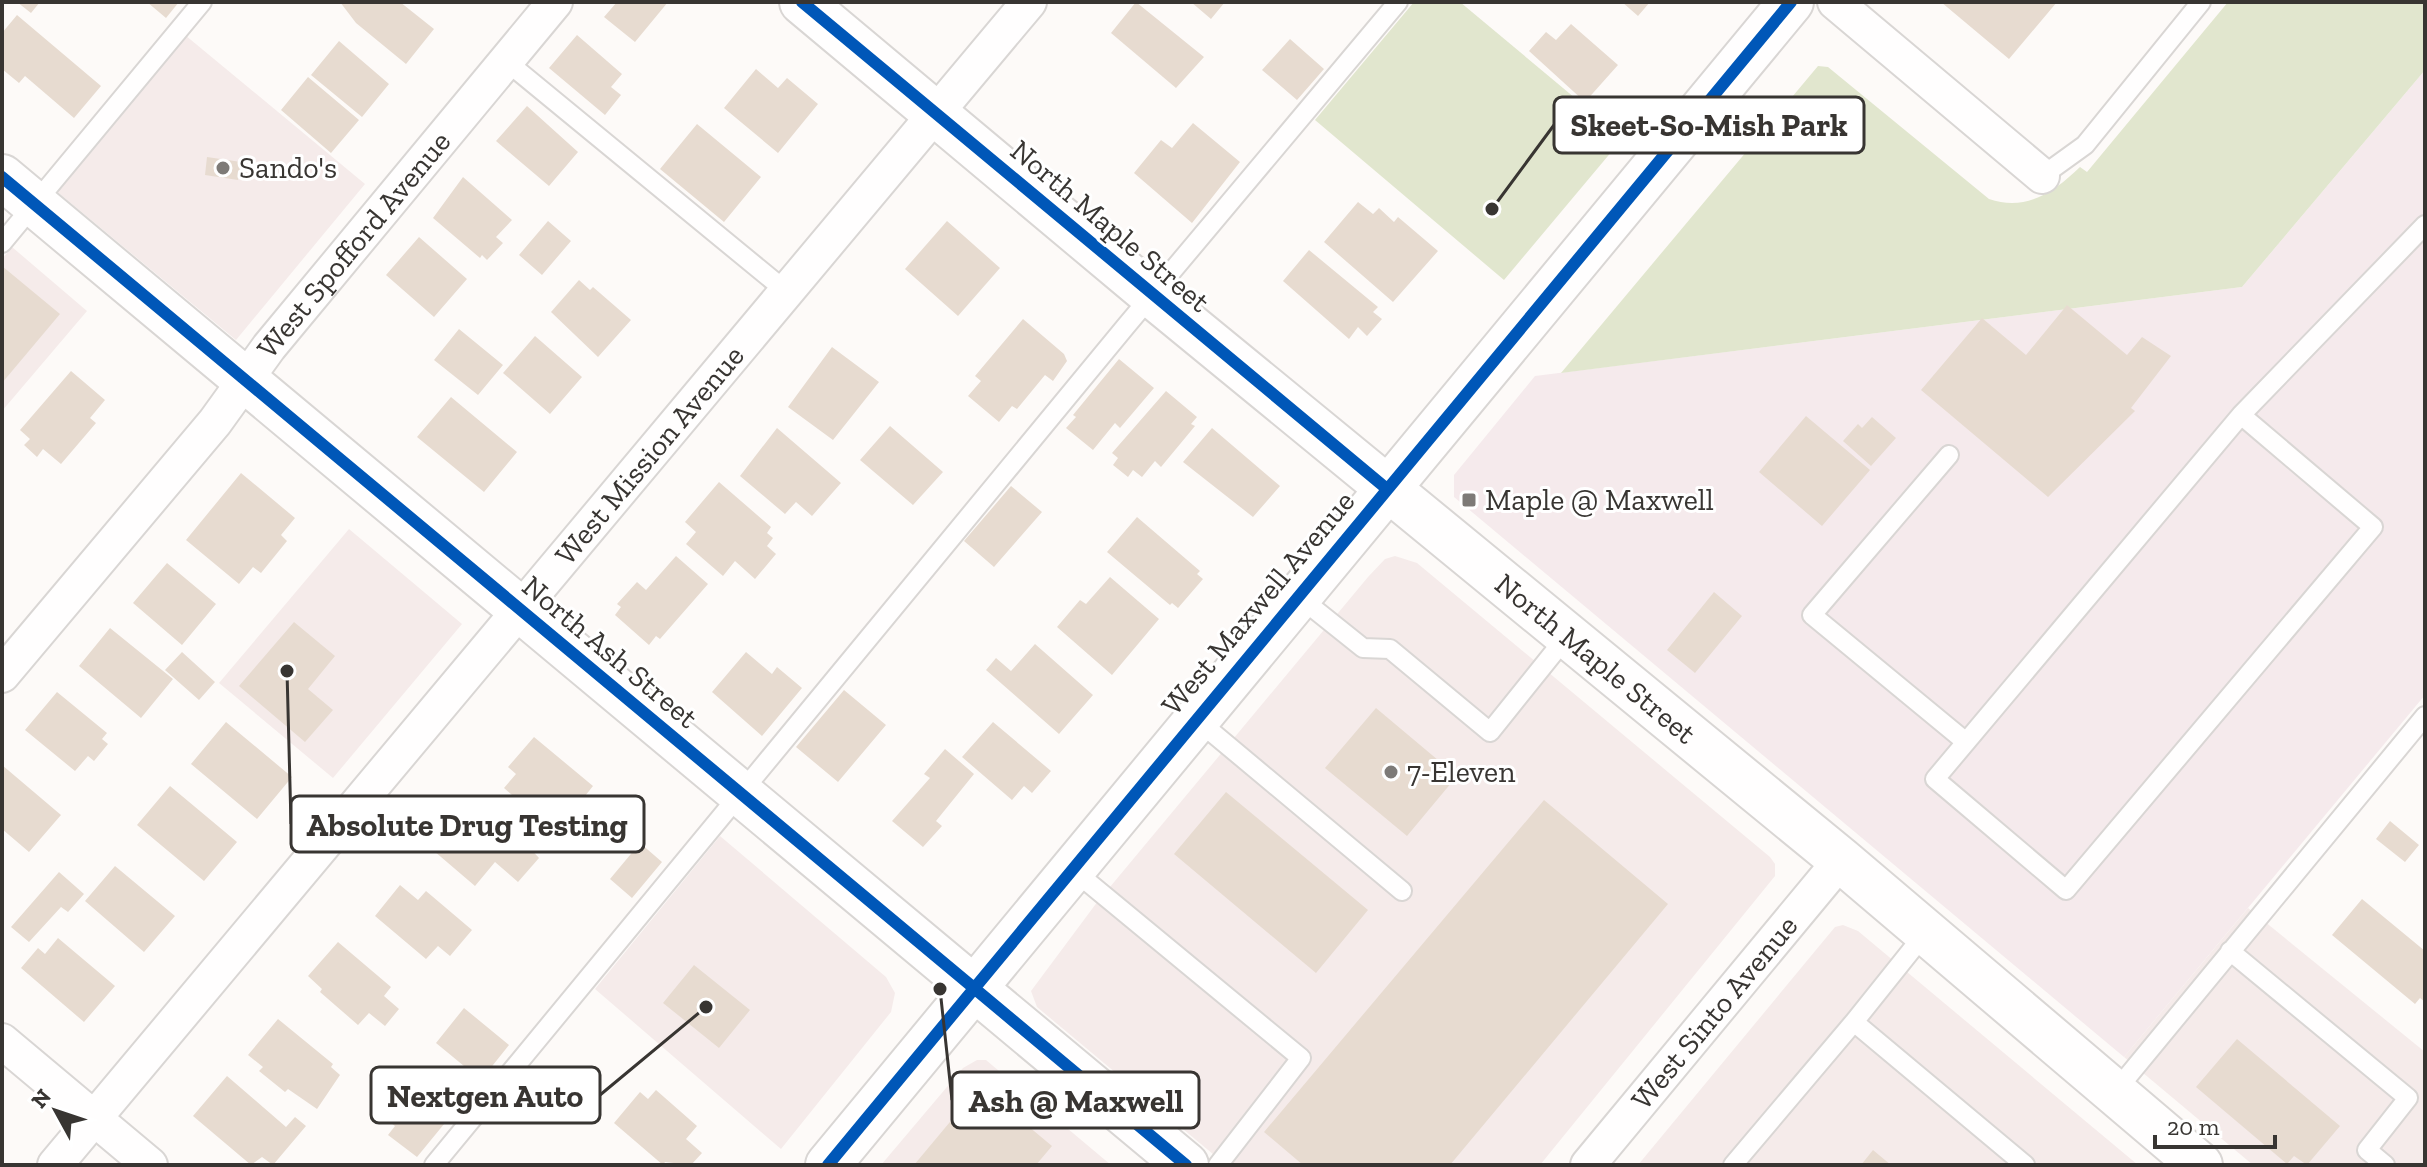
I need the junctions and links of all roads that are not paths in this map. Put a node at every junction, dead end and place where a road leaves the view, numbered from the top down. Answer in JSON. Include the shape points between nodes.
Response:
{"nodes":[{"id":1,"x":202,"y":2,"type":"edge"},
{"id":2,"x":555,"y":2,"type":"edge"},
{"id":3,"x":802,"y":2,"type":"edge"},
{"id":4,"x":1029,"y":2,"type":"edge"},
{"id":5,"x":1398,"y":2,"type":"edge"},
{"id":6,"x":1791,"y":2,"type":"edge"},
{"id":7,"x":1835,"y":2,"type":"edge"},
{"id":8,"x":2201,"y":2,"type":"edge"},
{"id":9,"x":506,"y":61,"type":"junction"},
{"id":10,"x":936,"y":115,"type":"junction"},
{"id":11,"x":2042,"y":176,"type":"joint"},
{"id":12,"x":18,"y":191,"type":"edge"},
{"id":13,"x":2425,"y":225,"type":"edge"},
{"id":14,"x":2,"y":243,"type":"edge"},
{"id":15,"x":787,"y":292,"type":"junction"},
{"id":16,"x":1152,"y":295,"type":"junction"},
{"id":17,"x":245,"y":381,"type":"junction"},
{"id":18,"x":2241,"y":415,"type":"junction"},
{"id":19,"x":1949,"y":455,"type":"dead end"},
{"id":20,"x":1387,"y":489,"type":"junction"},
{"id":21,"x":1298,"y":596,"type":"junction"},
{"id":22,"x":519,"y":611,"type":"junction"},
{"id":23,"x":1567,"y":636,"type":"junction"},
{"id":24,"x":2,"y":675,"type":"edge"},
{"id":25,"x":2425,"y":716,"type":"edge"},
{"id":26,"x":1196,"y":719,"type":"junction"},
{"id":27,"x":1966,"y":742,"type":"junction"},
{"id":28,"x":742,"y":796,"type":"junction"},
{"id":29,"x":1841,"y":860,"type":"junction"},
{"id":30,"x":1072,"y":869,"type":"junction"},
{"id":31,"x":1402,"y":891,"type":"dead end"},
{"id":32,"x":1926,"y":932,"type":"junction"},
{"id":33,"x":2230,"y":951,"type":"junction"},
{"id":34,"x":974,"y":987,"type":"junction"},
{"id":35,"x":1854,"y":1022,"type":"junction"},
{"id":36,"x":2,"y":1041,"type":"edge"},
{"id":37,"x":2114,"y":1093,"type":"junction"},
{"id":38,"x":94,"y":1118,"type":"junction"},
{"id":39,"x":55,"y":1165,"type":"edge"},
{"id":40,"x":150,"y":1165,"type":"edge"},
{"id":41,"x":434,"y":1165,"type":"edge"},
{"id":42,"x":828,"y":1165,"type":"edge"},
{"id":43,"x":1186,"y":1165,"type":"edge"},
{"id":44,"x":1218,"y":1165,"type":"edge"},
{"id":45,"x":1588,"y":1165,"type":"edge"},
{"id":46,"x":1733,"y":1165,"type":"edge"},
{"id":47,"x":2025,"y":1165,"type":"edge"},
{"id":48,"x":2200,"y":1165,"type":"edge"},
{"id":49,"x":2385,"y":1165,"type":"edge"}],
"edges":[{"from":1,"to":12,"type":"lane"},
{"from":2,"to":9,"type":"street","name":"West Spofford Avenue"},
{"from":3,"to":10,"type":"main road","name":"North Maple Street"},
{"from":4,"to":10,"type":"street","name":"West Mission Avenue"},
{"from":5,"to":16,"type":"lane"},
{"from":6,"to":20,"type":"main road","name":"West Maxwell Avenue"},
{"from":7,"to":11,"type":"street"},
{"from":8,"to":11,"type":"lane","via":[[2085,145]]},
{"from":9,"to":15,"type":"lane"},
{"from":9,"to":17,"type":"street","name":"West Spofford Avenue"},
{"from":10,"to":15,"type":"street","name":"West Mission Avenue"},
{"from":10,"to":16,"type":"main road","name":"North Maple Street"},
{"from":12,"to":14,"type":"lane"},
{"from":12,"to":17,"type":"main road","name":"North Ash Street"},
{"from":13,"to":18,"type":"lane"},
{"from":15,"to":22,"type":"street","name":"West Mission Avenue"},
{"from":16,"to":20,"type":"main road","name":"North Maple Street"},
{"from":16,"to":28,"type":"lane"},
{"from":17,"to":22,"type":"main road","name":"North Ash Street"},
{"from":17,"to":24,"type":"street","name":"West Spofford Avenue"},
{"from":18,"to":27,"type":"lane"},
{"from":18,"to":27,"type":"lane","via":[[2373,527],[2066,890],[1935,779]]},
{"from":19,"to":27,"type":"lane","via":[[1812,615]]},
{"from":20,"to":21,"type":"main road","name":"West Maxwell Avenue"},
{"from":20,"to":23,"type":"main road","name":"North Maple Street"},
{"from":21,"to":23,"type":"lane","via":[[1363,648],[1390,649],[1490,732]]},
{"from":21,"to":26,"type":"main road","name":"West Maxwell Avenue"},
{"from":22,"to":28,"type":"main road","name":"North Ash Street"},
{"from":22,"to":38,"type":"street","name":"West Mission Avenue"},
{"from":23,"to":29,"type":"main road","name":"North Maple Street"},
{"from":25,"to":33,"type":"lane"},
{"from":26,"to":30,"type":"main road","name":"West Maxwell Avenue"},
{"from":26,"to":31,"type":"lane"},
{"from":28,"to":34,"type":"main road","name":"North Ash Street"},
{"from":28,"to":41,"type":"lane"},
{"from":29,"to":32,"type":"main road","name":"North Maple Street"},
{"from":29,"to":45,"type":"street","name":"West Sinto Avenue"},
{"from":30,"to":34,"type":"main road","name":"West Maxwell Avenue"},
{"from":30,"to":44,"type":"lane","via":[[1301,1058]]},
{"from":32,"to":35,"type":"lane"},
{"from":32,"to":37,"type":"main road","name":"North Maple Street"},
{"from":33,"to":37,"type":"lane"},
{"from":33,"to":49,"type":"lane","via":[[2408,1098],[2367,1150]]},
{"from":34,"to":42,"type":"main road","name":"West Maxwell Avenue"},
{"from":34,"to":43,"type":"main road","name":"North Ash Street"},
{"from":35,"to":46,"type":"lane"},
{"from":35,"to":47,"type":"lane"},
{"from":36,"to":38,"type":"street"},
{"from":37,"to":48,"type":"main road","name":"North Maple Street"},
{"from":38,"to":39,"type":"street","name":"West Mission Avenue"},
{"from":38,"to":40,"type":"street"}]}
